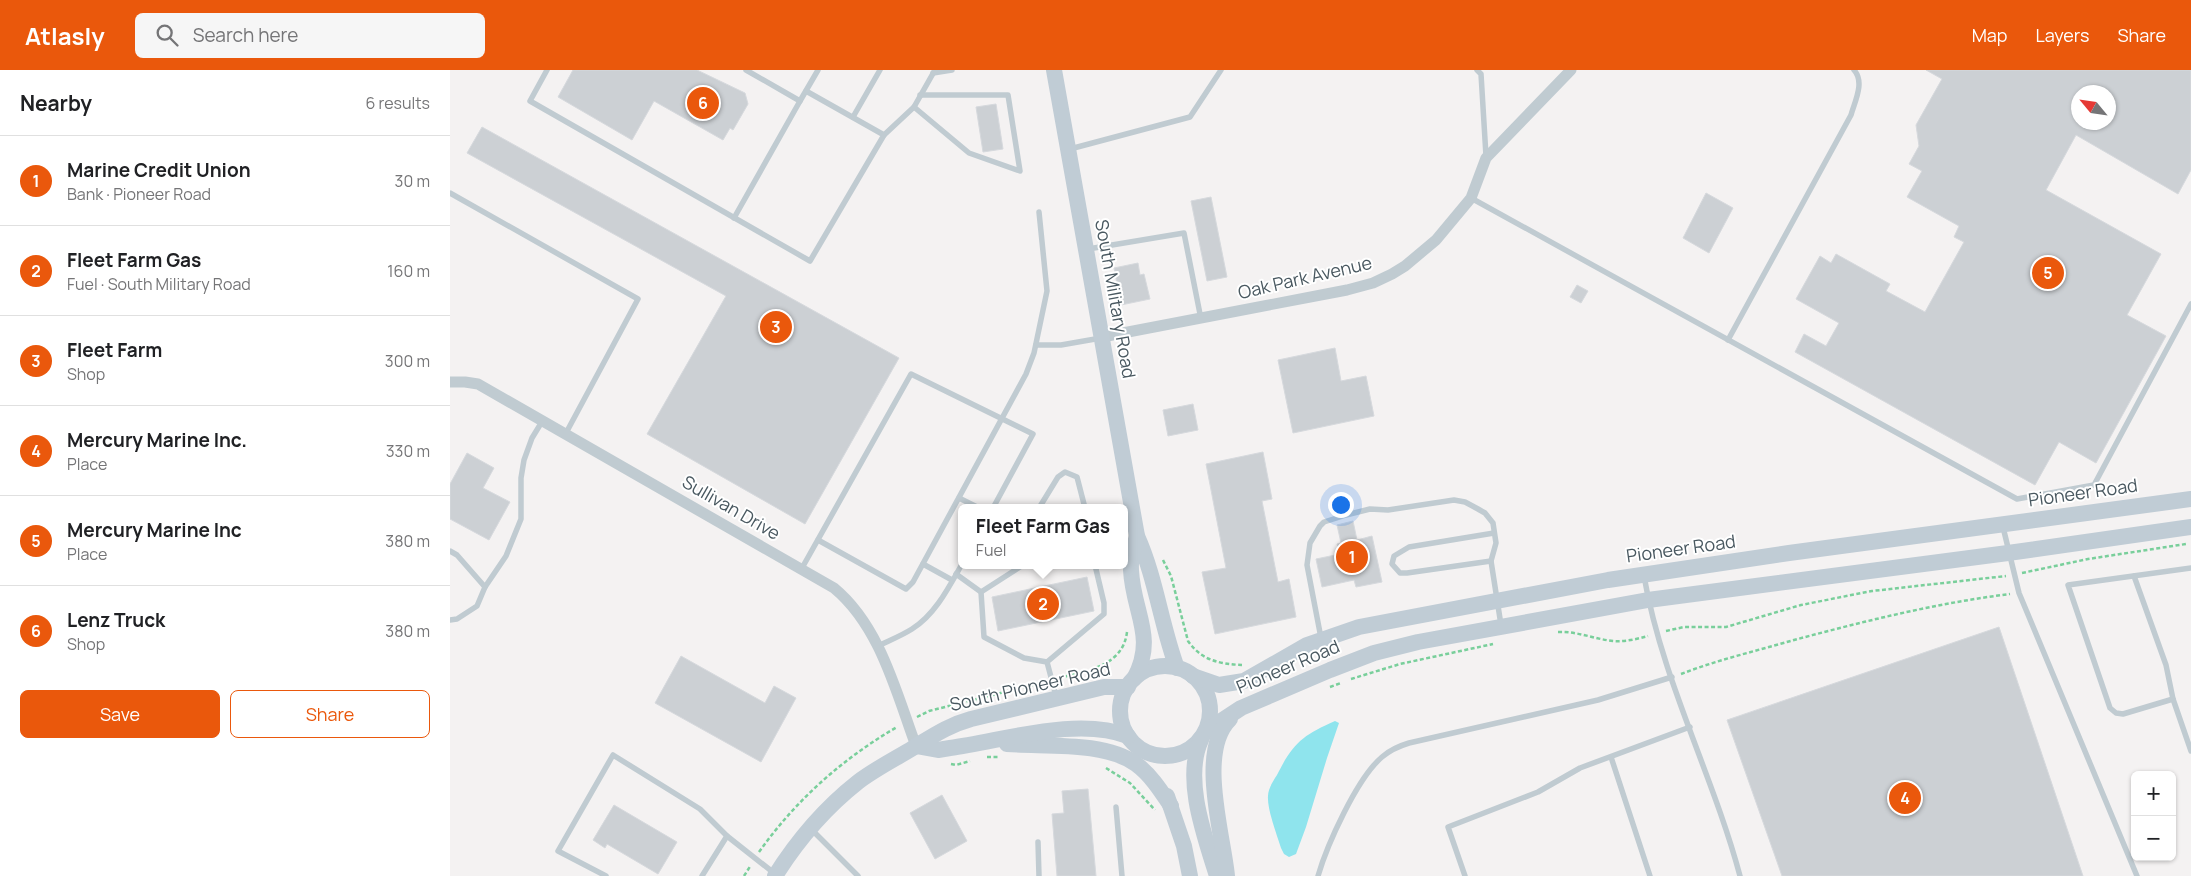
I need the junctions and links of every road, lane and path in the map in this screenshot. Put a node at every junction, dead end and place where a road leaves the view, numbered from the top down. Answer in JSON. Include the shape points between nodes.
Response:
{"nodes":[{"id":1,"x":547,"y":70,"type":"edge"},
{"id":2,"x":746,"y":70,"type":"edge"},
{"id":3,"x":818,"y":70,"type":"edge"},
{"id":4,"x":880,"y":70,"type":"edge"},
{"id":5,"x":952,"y":70,"type":"edge"},
{"id":6,"x":1054,"y":70,"type":"edge"},
{"id":7,"x":1221,"y":70,"type":"edge"},
{"id":8,"x":1572,"y":70,"type":"edge"},
{"id":9,"x":1854,"y":70,"type":"edge"},
{"id":10,"x":934,"y":71,"type":"edge"},
{"id":11,"x":1480,"y":71,"type":"edge"},
{"id":12,"x":806,"y":91,"type":"junction"},
{"id":13,"x":920,"y":95,"type":"junction"},
{"id":14,"x":800,"y":101,"type":"junction"},
{"id":15,"x":914,"y":107,"type":"junction"},
{"id":16,"x":853,"y":117,"type":"junction"},
{"id":17,"x":884,"y":135,"type":"junction"},
{"id":18,"x":1068,"y":150,"type":"junction"},
{"id":19,"x":1486,"y":158,"type":"junction"},
{"id":20,"x":450,"y":193,"type":"edge"},
{"id":21,"x":1471,"y":198,"type":"junction"},
{"id":22,"x":1039,"y":212,"type":"dead end"},
{"id":23,"x":734,"y":218,"type":"junction"},
{"id":24,"x":1086,"y":249,"type":"junction"},
{"id":25,"x":2191,"y":304,"type":"edge"},
{"id":26,"x":1201,"y":319,"type":"junction"},
{"id":27,"x":1102,"y":337,"type":"junction"},
{"id":28,"x":1728,"y":340,"type":"junction"},
{"id":29,"x":1036,"y":345,"type":"junction"},
{"id":30,"x":450,"y":382,"type":"edge"},
{"id":31,"x":1002,"y":419,"type":"junction"},
{"id":32,"x":543,"y":420,"type":"junction"},
{"id":33,"x":566,"y":433,"type":"junction"},
{"id":34,"x":959,"y":498,"type":"junction"},
{"id":35,"x":2191,"y":499,"type":"edge"},
{"id":36,"x":971,"y":504,"type":"edge"},
{"id":37,"x":995,"y":504,"type":"edge"},
{"id":38,"x":1042,"y":504,"type":"edge"},
{"id":39,"x":1084,"y":504,"type":"edge"},
{"id":40,"x":2002,"y":524,"type":"junction"},
{"id":41,"x":2191,"y":526,"type":"edge"},
{"id":42,"x":1494,"y":533,"type":"junction"},
{"id":43,"x":1137,"y":536,"type":"junction"},
{"id":44,"x":818,"y":540,"type":"junction"},
{"id":45,"x":2191,"y":543,"type":"edge"},
{"id":46,"x":450,"y":551,"type":"edge"},
{"id":47,"x":2008,"y":553,"type":"junction"},
{"id":48,"x":1491,"y":561,"type":"junction"},
{"id":49,"x":923,"y":564,"type":"junction"},
{"id":50,"x":802,"y":568,"type":"junction"},
{"id":51,"x":2191,"y":568,"type":"edge"},
{"id":52,"x":959,"y":569,"type":"edge"},
{"id":53,"x":1020,"y":569,"type":"edge"},
{"id":54,"x":1096,"y":569,"type":"edge"},
{"id":55,"x":956,"y":574,"type":"junction"},
{"id":56,"x":1644,"y":574,"type":"junction"},
{"id":57,"x":2013,"y":575,"type":"junction"},
{"id":58,"x":1171,"y":576,"type":"dead end"},
{"id":59,"x":2134,"y":576,"type":"junction"},
{"id":60,"x":952,"y":580,"type":"junction"},
{"id":61,"x":485,"y":587,"type":"junction"},
{"id":62,"x":981,"y":592,"type":"junction"},
{"id":63,"x":2019,"y":593,"type":"junction"},
{"id":64,"x":1498,"y":600,"type":"junction"},
{"id":65,"x":1648,"y":600,"type":"junction"},
{"id":66,"x":450,"y":620,"type":"edge"},
{"id":67,"x":1501,"y":626,"type":"junction"},
{"id":68,"x":1552,"y":633,"type":"dead end"},
{"id":69,"x":1657,"y":633,"type":"junction"},
{"id":70,"x":1321,"y":638,"type":"junction"},
{"id":71,"x":1498,"y":644,"type":"dead end"},
{"id":72,"x":876,"y":647,"type":"junction"},
{"id":73,"x":1047,"y":662,"type":"junction"},
{"id":74,"x":1227,"y":665,"type":"dead end"},
{"id":75,"x":1177,"y":668,"type":"junction"},
{"id":76,"x":1193,"y":676,"type":"junction"},
{"id":77,"x":1672,"y":678,"type":"junction"},
{"id":78,"x":1131,"y":683,"type":"junction"},
{"id":79,"x":1326,"y":689,"type":"dead end"},
{"id":80,"x":1057,"y":698,"type":"junction"},
{"id":81,"x":2173,"y":699,"type":"junction"},
{"id":82,"x":1241,"y":708,"type":"junction"},
{"id":83,"x":1690,"y":727,"type":"junction"},
{"id":84,"x":1203,"y":735,"type":"junction"},
{"id":85,"x":1133,"y":741,"type":"junction"},
{"id":86,"x":916,"y":746,"type":"junction"},
{"id":87,"x":983,"y":750,"type":"junction"},
{"id":88,"x":2191,"y":751,"type":"edge"},
{"id":89,"x":1008,"y":757,"type":"dead end"},
{"id":90,"x":1611,"y":757,"type":"junction"},
{"id":91,"x":972,"y":760,"type":"dead end"},
{"id":92,"x":947,"y":763,"type":"dead end"},
{"id":93,"x":1104,"y":766,"type":"dead end"},
{"id":94,"x":1171,"y":806,"type":"junction"},
{"id":95,"x":1116,"y":807,"type":"dead end"},
{"id":96,"x":1177,"y":823,"type":"junction"},
{"id":97,"x":810,"y":828,"type":"junction"},
{"id":98,"x":727,"y":836,"type":"junction"},
{"id":99,"x":1038,"y":842,"type":"dead end"},
{"id":100,"x":776,"y":875,"type":"edge"},
{"id":101,"x":606,"y":876,"type":"edge"},
{"id":102,"x":702,"y":876,"type":"edge"},
{"id":103,"x":858,"y":876,"type":"edge"},
{"id":104,"x":1039,"y":876,"type":"edge"},
{"id":105,"x":1122,"y":876,"type":"edge"},
{"id":106,"x":1190,"y":876,"type":"edge"},
{"id":107,"x":1217,"y":876,"type":"edge"},
{"id":108,"x":1227,"y":876,"type":"edge"},
{"id":109,"x":1318,"y":876,"type":"edge"},
{"id":110,"x":1465,"y":876,"type":"edge"},
{"id":111,"x":1650,"y":876,"type":"edge"},
{"id":112,"x":1740,"y":876,"type":"edge"},
{"id":113,"x":2137,"y":876,"type":"edge"}],
"edges":[{"from":1,"to":23,"type":"lane","via":[[530,101]]},
{"from":2,"to":14,"type":"lane"},
{"from":3,"to":12,"type":"lane"},
{"from":4,"to":16,"type":"lane"},
{"from":5,"to":10,"type":"lane"},
{"from":6,"to":18,"type":"main road","name":"South Military Road"},
{"from":7,"to":18,"type":"lane","via":[[1190,117]]},
{"from":8,"to":19,"type":"street","name":"Oak Park Avenue"},
{"from":9,"to":28,"type":"lane","via":[[1858,74],[1859,88],[1851,115]]},
{"from":10,"to":13,"type":"lane"},
{"from":11,"to":19,"type":"lane"},
{"from":12,"to":14,"type":"lane"},
{"from":12,"to":16,"type":"lane"},
{"from":13,"to":15,"type":"lane"},
{"from":13,"to":15,"type":"lane","via":[[1008,94],[1020,171],[969,153]]},
{"from":14,"to":23,"type":"lane"},
{"from":15,"to":17,"type":"lane"},
{"from":16,"to":17,"type":"lane"},
{"from":17,"to":23,"type":"lane","via":[[810,261]]},
{"from":18,"to":24,"type":"main road","name":"South Military Road"},
{"from":19,"to":21,"type":"street","name":"Oak Park Avenue"},
{"from":20,"to":33,"type":"lane","via":[[638,299]]},
{"from":21,"to":26,"type":"street","name":"Oak Park Avenue","via":[[1423,252],[1382,279],[1347,290]]},
{"from":21,"to":28,"type":"lane"},
{"from":22,"to":29,"type":"lane","via":[[1047,291]]},
{"from":24,"to":26,"type":"lane","via":[[1184,233]]},
{"from":24,"to":27,"type":"main road","name":"South Military Road"},
{"from":25,"to":28,"type":"lane","via":[[2094,485],[2017,499]]},
{"from":26,"to":27,"type":"street","name":"Oak Park Avenue"},
{"from":27,"to":29,"type":"lane","via":[[1061,345]]},
{"from":27,"to":43,"type":"main road","name":"South Military Road"},
{"from":29,"to":31,"type":"lane","via":[[1026,374]]},
{"from":30,"to":32,"type":"street","name":"Sullivan Drive","via":[[478,384]]},
{"from":31,"to":34,"type":"lane"},
{"from":31,"to":37,"type":"lane","via":[[1033,434]]},
{"from":31,"to":44,"type":"lane","via":[[912,374]]},
{"from":32,"to":33,"type":"street","name":"Sullivan Drive"},
{"from":32,"to":61,"type":"lane","via":[[524,460],[521,519],[506,556]]},
{"from":33,"to":50,"type":"street","name":"Sullivan Drive"},
{"from":34,"to":36,"type":"lane"},
{"from":34,"to":49,"type":"lane"},
{"from":35,"to":40,"type":"main road","name":"Pioneer Road"},
{"from":38,"to":39,"type":"lane","via":[[1058,477],[1065,472],[1077,477]]},
{"from":40,"to":47,"type":"lane"},
{"from":40,"to":56,"type":"main road","name":"Pioneer Road"},
{"from":41,"to":47,"type":"main road","name":"Pioneer Road"},
{"from":42,"to":48,"type":"lane","via":[[1496,543]]},
{"from":42,"to":48,"type":"lane","via":[[1409,547],[1394,556],[1392,564],[1400,573],[1407,573]]},
{"from":42,"to":70,"type":"lane","via":[[1491,518],[1485,513],[1454,500],[1388,510],[1370,509],[1324,522],[1310,543],[1307,565]]},
{"from":43,"to":75,"type":"main road","name":"South Military Road","via":[[1146,556]]},
{"from":43,"to":78,"type":"main road","name":"South Military Road","via":[[1131,568],[1145,647],[1140,668]]},
{"from":44,"to":49,"type":"lane","via":[[906,589]]},
{"from":44,"to":50,"type":"lane"},
{"from":45,"to":57,"type":"path"},
{"from":46,"to":61,"type":"lane","via":[[458,555]]},
{"from":47,"to":57,"type":"lane"},
{"from":47,"to":65,"type":"main road","name":"Pioneer Road"},
{"from":48,"to":64,"type":"lane"},
{"from":49,"to":60,"type":"lane"},
{"from":50,"to":72,"type":"street","name":"Sullivan Drive","via":[[847,599]]},
{"from":51,"to":59,"type":"lane"},
{"from":52,"to":55,"type":"lane"},
{"from":53,"to":62,"type":"lane"},
{"from":54,"to":73,"type":"lane","via":[[1104,614]]},
{"from":55,"to":60,"type":"lane"},
{"from":55,"to":62,"type":"lane"},
{"from":56,"to":64,"type":"main road","name":"Pioneer Road"},
{"from":56,"to":65,"type":"lane"},
{"from":57,"to":63,"type":"lane"},
{"from":57,"to":69,"type":"path","via":[[1872,591],[1801,605],[1726,627],[1684,627]]},
{"from":58,"to":74,"type":"path","via":[[1188,641],[1204,657]]},
{"from":59,"to":81,"type":"lane","via":[[2166,665]]},
{"from":59,"to":81,"type":"lane","via":[[2068,585],[2110,708],[2119,714]]},
{"from":60,"to":72,"type":"lane","via":[[923,621]]},
{"from":61,"to":66,"type":"lane","via":[[477,606]]},
{"from":62,"to":73,"type":"lane","via":[[984,637],[1024,658]]},
{"from":63,"to":77,"type":"path","via":[[1927,608],[1841,627],[1713,662]]},
{"from":63,"to":113,"type":"lane"},
{"from":64,"to":67,"type":"lane"},
{"from":64,"to":70,"type":"main road","name":"Pioneer Road","via":[[1359,627]]},
{"from":65,"to":67,"type":"main road","name":"Pioneer Road"},
{"from":65,"to":69,"type":"lane"},
{"from":67,"to":82,"type":"main road","name":"Pioneer Road","via":[[1374,653]]},
{"from":68,"to":69,"type":"path","via":[[1571,632],[1615,641]]},
{"from":69,"to":77,"type":"lane"},
{"from":70,"to":76,"type":"main road","name":"Pioneer Road","via":[[1244,681],[1219,685]]},
{"from":71,"to":79,"type":"path","via":[[1388,668]]},
{"from":72,"to":86,"type":"street","name":"Sullivan Drive"},
{"from":73,"to":80,"type":"lane"},
{"from":75,"to":76,"type":"main road"},
{"from":75,"to":78,"type":"main road","via":[[1154,668]]},
{"from":76,"to":84,"type":"main road","via":[[1209,701],[1210,716]]},
{"from":77,"to":83,"type":"lane"},
{"from":77,"to":109,"type":"lane","via":[[1598,700],[1409,743],[1387,752],[1357,788]]},
{"from":78,"to":80,"type":"main road","name":"South Pioneer Road"},
{"from":78,"to":85,"type":"main road","via":[[1122,698],[1121,711],[1122,724]]},
{"from":80,"to":86,"type":"main road","name":"South Pioneer Road","via":[[954,724]]},
{"from":81,"to":88,"type":"lane"},
{"from":82,"to":84,"type":"main road","name":"Pioneer Road"},
{"from":82,"to":108,"type":"main road","via":[[1222,729],[1214,759],[1215,796]]},
{"from":83,"to":90,"type":"lane"},
{"from":83,"to":112,"type":"lane"},
{"from":84,"to":85,"type":"main road","via":[[1191,748],[1164,756],[1150,754]]},
{"from":84,"to":107,"type":"main road","via":[[1194,761],[1196,790]]},
{"from":85,"to":87,"type":"main road","via":[[1106,728],[1093,727],[1030,734]]},
{"from":85,"to":94,"type":"main road","via":[[1157,775]]},
{"from":86,"to":87,"type":"main road","via":[[938,750]]},
{"from":86,"to":97,"type":"main road","name":"South Pioneer Road","via":[[859,782],[834,802]]},
{"from":87,"to":89,"type":"path"},
{"from":87,"to":94,"type":"main road","via":[[1093,749],[1118,754],[1146,772]]},
{"from":90,"to":110,"type":"lane","via":[[1580,768],[1538,792],[1448,827]]},
{"from":90,"to":111,"type":"lane"},
{"from":91,"to":92,"type":"path","via":[[956,765]]},
{"from":93,"to":96,"type":"path","via":[[1130,783],[1155,810]]},
{"from":94,"to":96,"type":"main road"},
{"from":95,"to":105,"type":"lane"},
{"from":96,"to":106,"type":"main road"},
{"from":97,"to":100,"type":"main road","name":"South Pioneer Road"},
{"from":97,"to":103,"type":"lane"},
{"from":98,"to":100,"type":"lane"},
{"from":98,"to":101,"type":"lane","via":[[700,809],[613,755],[558,851]]},
{"from":98,"to":102,"type":"lane"},
{"from":99,"to":104,"type":"lane"}]}
